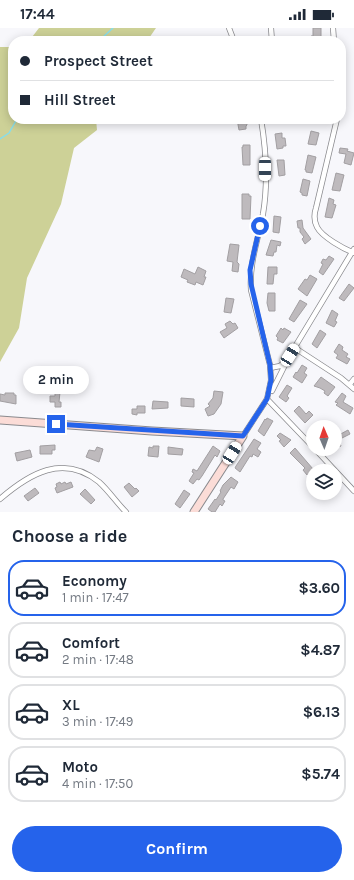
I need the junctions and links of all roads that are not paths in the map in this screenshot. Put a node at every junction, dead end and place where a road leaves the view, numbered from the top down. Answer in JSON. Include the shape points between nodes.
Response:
{"nodes":[{"id":1,"x":261,"y":124,"type":"edge"},
{"id":2,"x":336,"y":124,"type":"edge"},
{"id":3,"x":353,"y":252,"type":"edge"},
{"id":4,"x":295,"y":348,"type":"junction"},
{"id":5,"x":290,"y":355,"type":"junction"},
{"id":6,"x":270,"y":368,"type":"junction"},
{"id":7,"x":281,"y":373,"type":"junction"},
{"id":8,"x":271,"y":377,"type":"junction"},
{"id":9,"x":354,"y":378,"type":"edge"},
{"id":10,"x":350,"y":384,"type":"junction"},
{"id":11,"x":354,"y":389,"type":"edge"},
{"id":12,"x":267,"y":399,"type":"junction"},
{"id":13,"x":0,"y":420,"type":"edge"},
{"id":14,"x":243,"y":436,"type":"junction"},
{"id":15,"x":306,"y":440,"type":"edge"},
{"id":16,"x":321,"y":456,"type":"edge"},
{"id":17,"x":354,"y":491,"type":"edge"},
{"id":18,"x":0,"y":499,"type":"edge"},
{"id":19,"x":126,"y":512,"type":"edge"},
{"id":20,"x":194,"y":512,"type":"edge"}],
"edges":[{"from":1,"to":6,"type":"street","via":[[265,169],[263,214],[250,270],[251,290]]},
{"from":2,"to":3,"type":"street","via":[[315,220],[322,233]]},
{"from":3,"to":4,"type":"street"},
{"from":4,"to":5,"type":"street"},
{"from":4,"to":10,"type":"street"},
{"from":5,"to":6,"type":"street","via":[[280,366]]},
{"from":5,"to":7,"type":"street"},
{"from":6,"to":8,"type":"street"},
{"from":7,"to":8,"type":"street"},
{"from":7,"to":12,"type":"street"},
{"from":8,"to":12,"type":"street"},
{"from":9,"to":10,"type":"street"},
{"from":10,"to":11,"type":"street"},
{"from":12,"to":14,"type":"street"},
{"from":12,"to":15,"type":"street"},
{"from":13,"to":14,"type":"street"},
{"from":14,"to":20,"type":"street"},
{"from":16,"to":17,"type":"street"},
{"from":18,"to":19,"type":"street","via":[[14,487],[44,470],[70,469],[97,481]]}]}
